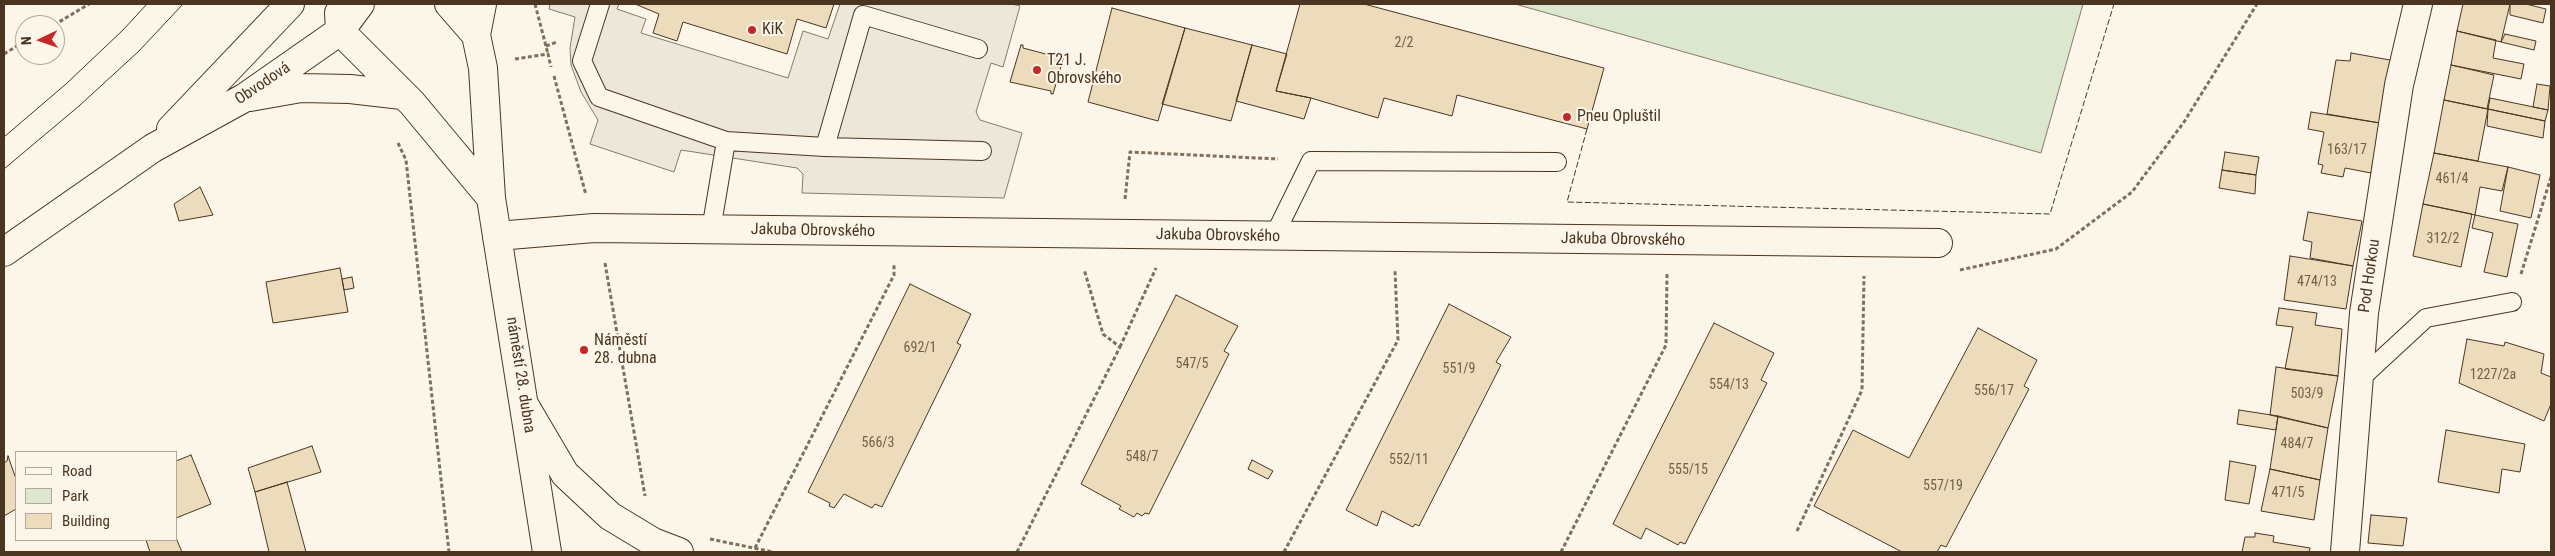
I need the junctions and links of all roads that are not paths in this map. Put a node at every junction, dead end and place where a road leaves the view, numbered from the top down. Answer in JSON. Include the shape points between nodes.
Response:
{"nodes":[{"id":1,"x":290,"y":4,"type":"edge"},
{"id":2,"x":338,"y":4,"type":"edge"},
{"id":3,"x":360,"y":4,"type":"edge"},
{"id":4,"x":449,"y":4,"type":"edge"},
{"id":5,"x":482,"y":4,"type":"edge"},
{"id":6,"x":600,"y":4,"type":"edge"},
{"id":7,"x":2418,"y":4,"type":"edge"},
{"id":8,"x":340,"y":31,"type":"junction"},
{"id":9,"x":476,"y":35,"type":"junction"},
{"id":10,"x":978,"y":49,"type":"dead end"},
{"id":11,"x":402,"y":95,"type":"junction"},
{"id":12,"x":244,"y":98,"type":"junction"},
{"id":13,"x":726,"y":141,"type":"junction"},
{"id":14,"x":826,"y":147,"type":"junction"},
{"id":15,"x":153,"y":148,"type":"junction"},
{"id":16,"x":982,"y":151,"type":"dead end"},
{"id":17,"x":1557,"y":162,"type":"dead end"},
{"id":18,"x":492,"y":198,"type":"junction"},
{"id":19,"x":711,"y":230,"type":"junction"},
{"id":20,"x":497,"y":236,"type":"junction"},
{"id":21,"x":1274,"y":236,"type":"junction"},
{"id":22,"x":1938,"y":243,"type":"road end"},
{"id":23,"x":4,"y":252,"type":"edge"},
{"id":24,"x":2512,"y":302,"type":"road end"},
{"id":25,"x":2359,"y":380,"type":"junction"},
{"id":26,"x":525,"y":406,"type":"junction"},
{"id":27,"x":547,"y":552,"type":"edge"},
{"id":28,"x":679,"y":552,"type":"edge"},
{"id":29,"x":2345,"y":552,"type":"edge"}],
"edges":[{"from":1,"to":15,"type":"street","name":"Obvodová"},
{"from":2,"to":8,"type":"street"},
{"from":3,"to":8,"type":"street","name":"Obvodová"},
{"from":4,"to":9,"type":"street","name":"náměstí 28. dubna"},
{"from":5,"to":9,"type":"street","name":"náměstí 28. dubna"},
{"from":6,"to":13,"type":"lane","via":[[582,61],[599,97]]},
{"from":7,"to":25,"type":"street","name":"Pod Horkou","via":[[2399,85],[2364,313]]},
{"from":8,"to":11,"type":"street"},
{"from":8,"to":12,"type":"street","name":"Obvodová"},
{"from":9,"to":18,"type":"street","name":"náměstí 28. dubna","via":[[483,68]]},
{"from":10,"to":14,"type":"lane","via":[[863,15]]},
{"from":11,"to":12,"type":"street","via":[[301,88]]},
{"from":11,"to":18,"type":"street"},
{"from":12,"to":15,"type":"street","name":"Obvodová"},
{"from":13,"to":14,"type":"lane"},
{"from":13,"to":19,"type":"lane"},
{"from":14,"to":16,"type":"lane"},
{"from":15,"to":23,"type":"street","name":"Obvodová"},
{"from":17,"to":21,"type":"lane","via":[[1310,161]]},
{"from":18,"to":20,"type":"street","name":"náměstí 28. dubna"},
{"from":19,"to":20,"type":"street","name":"Jakuba Obrovského","via":[[594,228]]},
{"from":19,"to":21,"type":"street","name":"Jakuba Obrovského"},
{"from":20,"to":26,"type":"street","name":"náměstí 28. dubna"},
{"from":21,"to":22,"type":"street","name":"Jakuba Obrovského"},
{"from":24,"to":25,"type":"lane","via":[[2426,318]]},
{"from":25,"to":29,"type":"street","name":"Pod Horkou"},
{"from":26,"to":27,"type":"street","name":"náměstí 28. dubna"},
{"from":26,"to":28,"type":"street","via":[[566,474],[610,516],[653,542]]}]}
